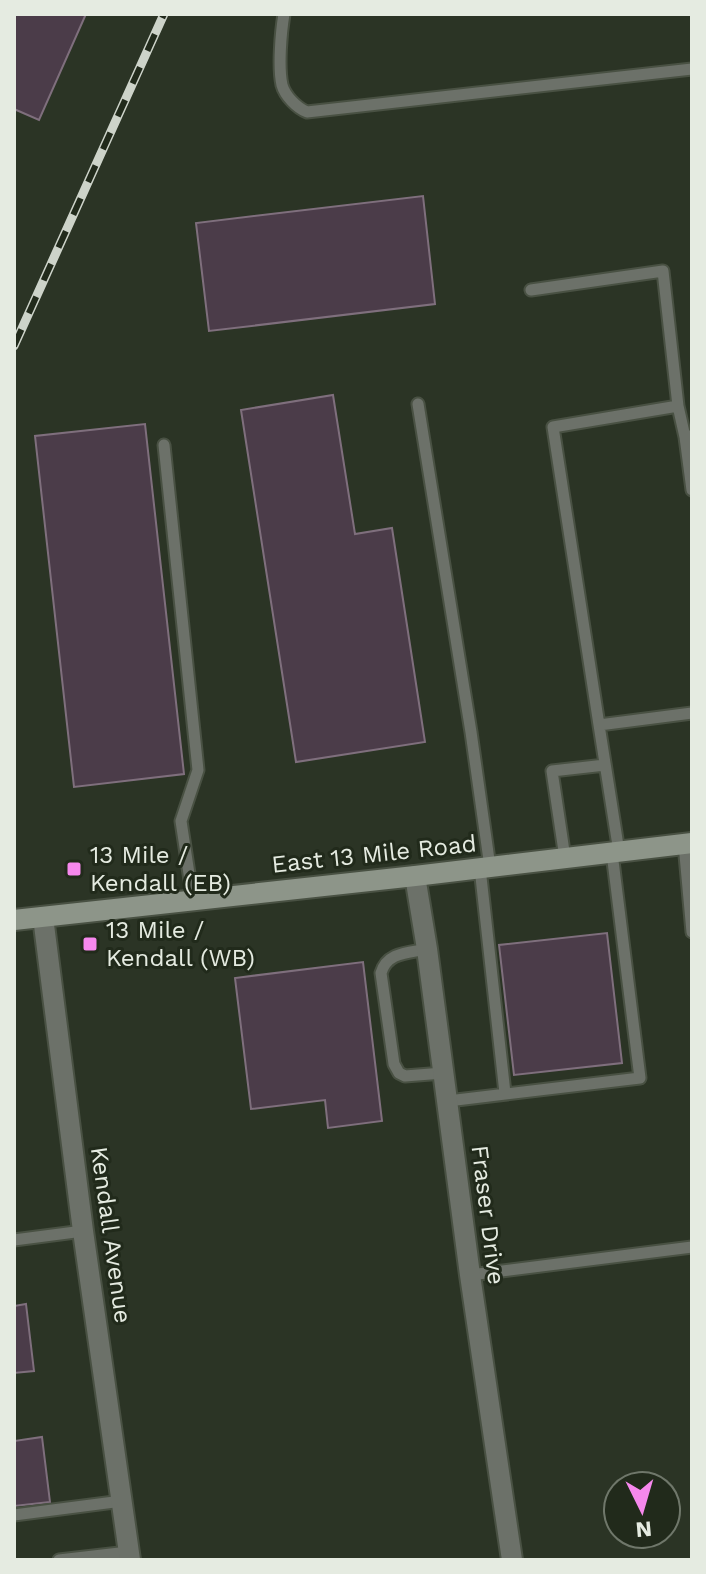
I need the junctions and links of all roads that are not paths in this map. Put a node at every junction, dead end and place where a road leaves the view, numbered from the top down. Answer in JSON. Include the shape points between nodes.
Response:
{"nodes":[{"id":1,"x":284,"y":14,"type":"edge"},
{"id":2,"x":692,"y":69,"type":"edge"},
{"id":3,"x":531,"y":290,"type":"dead end"},
{"id":4,"x":418,"y":404,"type":"dead end"},
{"id":5,"x":678,"y":406,"type":"junction"},
{"id":6,"x":689,"y":436,"type":"edge"},
{"id":7,"x":164,"y":445,"type":"dead end"},
{"id":8,"x":692,"y":490,"type":"edge"},
{"id":9,"x":692,"y":713,"type":"edge"},
{"id":10,"x":599,"y":725,"type":"junction"},
{"id":11,"x":605,"y":765,"type":"junction"},
{"id":12,"x":688,"y":844,"type":"edge"},
{"id":13,"x":616,"y":852,"type":"junction"},
{"id":14,"x":565,"y":858,"type":"junction"},
{"id":15,"x":485,"y":867,"type":"junction"},
{"id":16,"x":415,"y":876,"type":"junction"},
{"id":17,"x":193,"y":900,"type":"junction"},
{"id":18,"x":43,"y":917,"type":"junction"},
{"id":19,"x":14,"y":920,"type":"edge"},
{"id":20,"x":692,"y":932,"type":"edge"},
{"id":21,"x":427,"y":949,"type":"junction"},
{"id":22,"x":443,"y":1073,"type":"junction"},
{"id":23,"x":505,"y":1093,"type":"junction"},
{"id":24,"x":448,"y":1101,"type":"junction"},
{"id":25,"x":83,"y":1231,"type":"junction"},
{"id":26,"x":14,"y":1240,"type":"edge"},
{"id":27,"x":692,"y":1247,"type":"edge"},
{"id":28,"x":470,"y":1275,"type":"junction"},
{"id":29,"x":122,"y":1501,"type":"junction"},
{"id":30,"x":14,"y":1515,"type":"edge"},
{"id":31,"x":129,"y":1556,"type":"edge"},
{"id":32,"x":59,"y":1560,"type":"edge"},
{"id":33,"x":512,"y":1560,"type":"edge"}],
"edges":[{"from":1,"to":2,"type":"lane","via":[[282,86],[307,112]]},
{"from":3,"to":5,"type":"lane","via":[[663,271]]},
{"from":4,"to":15,"type":"lane","via":[[471,732]]},
{"from":5,"to":6,"type":"lane"},
{"from":5,"to":10,"type":"lane","via":[[553,427]]},
{"from":6,"to":8,"type":"lane"},
{"from":7,"to":17,"type":"lane","via":[[198,770],[181,821]]},
{"from":9,"to":10,"type":"lane"},
{"from":10,"to":11,"type":"lane"},
{"from":11,"to":13,"type":"lane"},
{"from":11,"to":14,"type":"lane","via":[[552,771]]},
{"from":12,"to":13,"type":"main road","name":"East 13 Mile Road"},
{"from":12,"to":20,"type":"lane"},
{"from":13,"to":14,"type":"main road","name":"East 13 Mile Road"},
{"from":13,"to":23,"type":"lane","via":[[640,1078]]},
{"from":14,"to":15,"type":"main road","name":"East 13 Mile Road"},
{"from":15,"to":16,"type":"main road","name":"East 13 Mile Road"},
{"from":15,"to":23,"type":"lane"},
{"from":16,"to":17,"type":"main road","name":"East 13 Mile Road"},
{"from":16,"to":21,"type":"street","name":"Fraser Drive"},
{"from":17,"to":18,"type":"main road","name":"East 13 Mile Road"},
{"from":18,"to":19,"type":"main road","name":"East 13 Mile Road"},
{"from":18,"to":25,"type":"street","name":"Kendall Avenue"},
{"from":21,"to":22,"type":"street","name":"Fraser Drive"},
{"from":21,"to":22,"type":"lane","via":[[391,957],[381,973],[399,1073]]},
{"from":22,"to":24,"type":"street","name":"Fraser Drive"},
{"from":23,"to":24,"type":"lane"},
{"from":24,"to":28,"type":"street","name":"Fraser Drive"},
{"from":25,"to":26,"type":"lane"},
{"from":25,"to":29,"type":"street","name":"Kendall Avenue"},
{"from":27,"to":28,"type":"lane"},
{"from":28,"to":33,"type":"street","name":"Fraser Drive"},
{"from":29,"to":30,"type":"lane"},
{"from":29,"to":31,"type":"street","name":"Kendall Avenue"},
{"from":31,"to":32,"type":"lane"}]}
